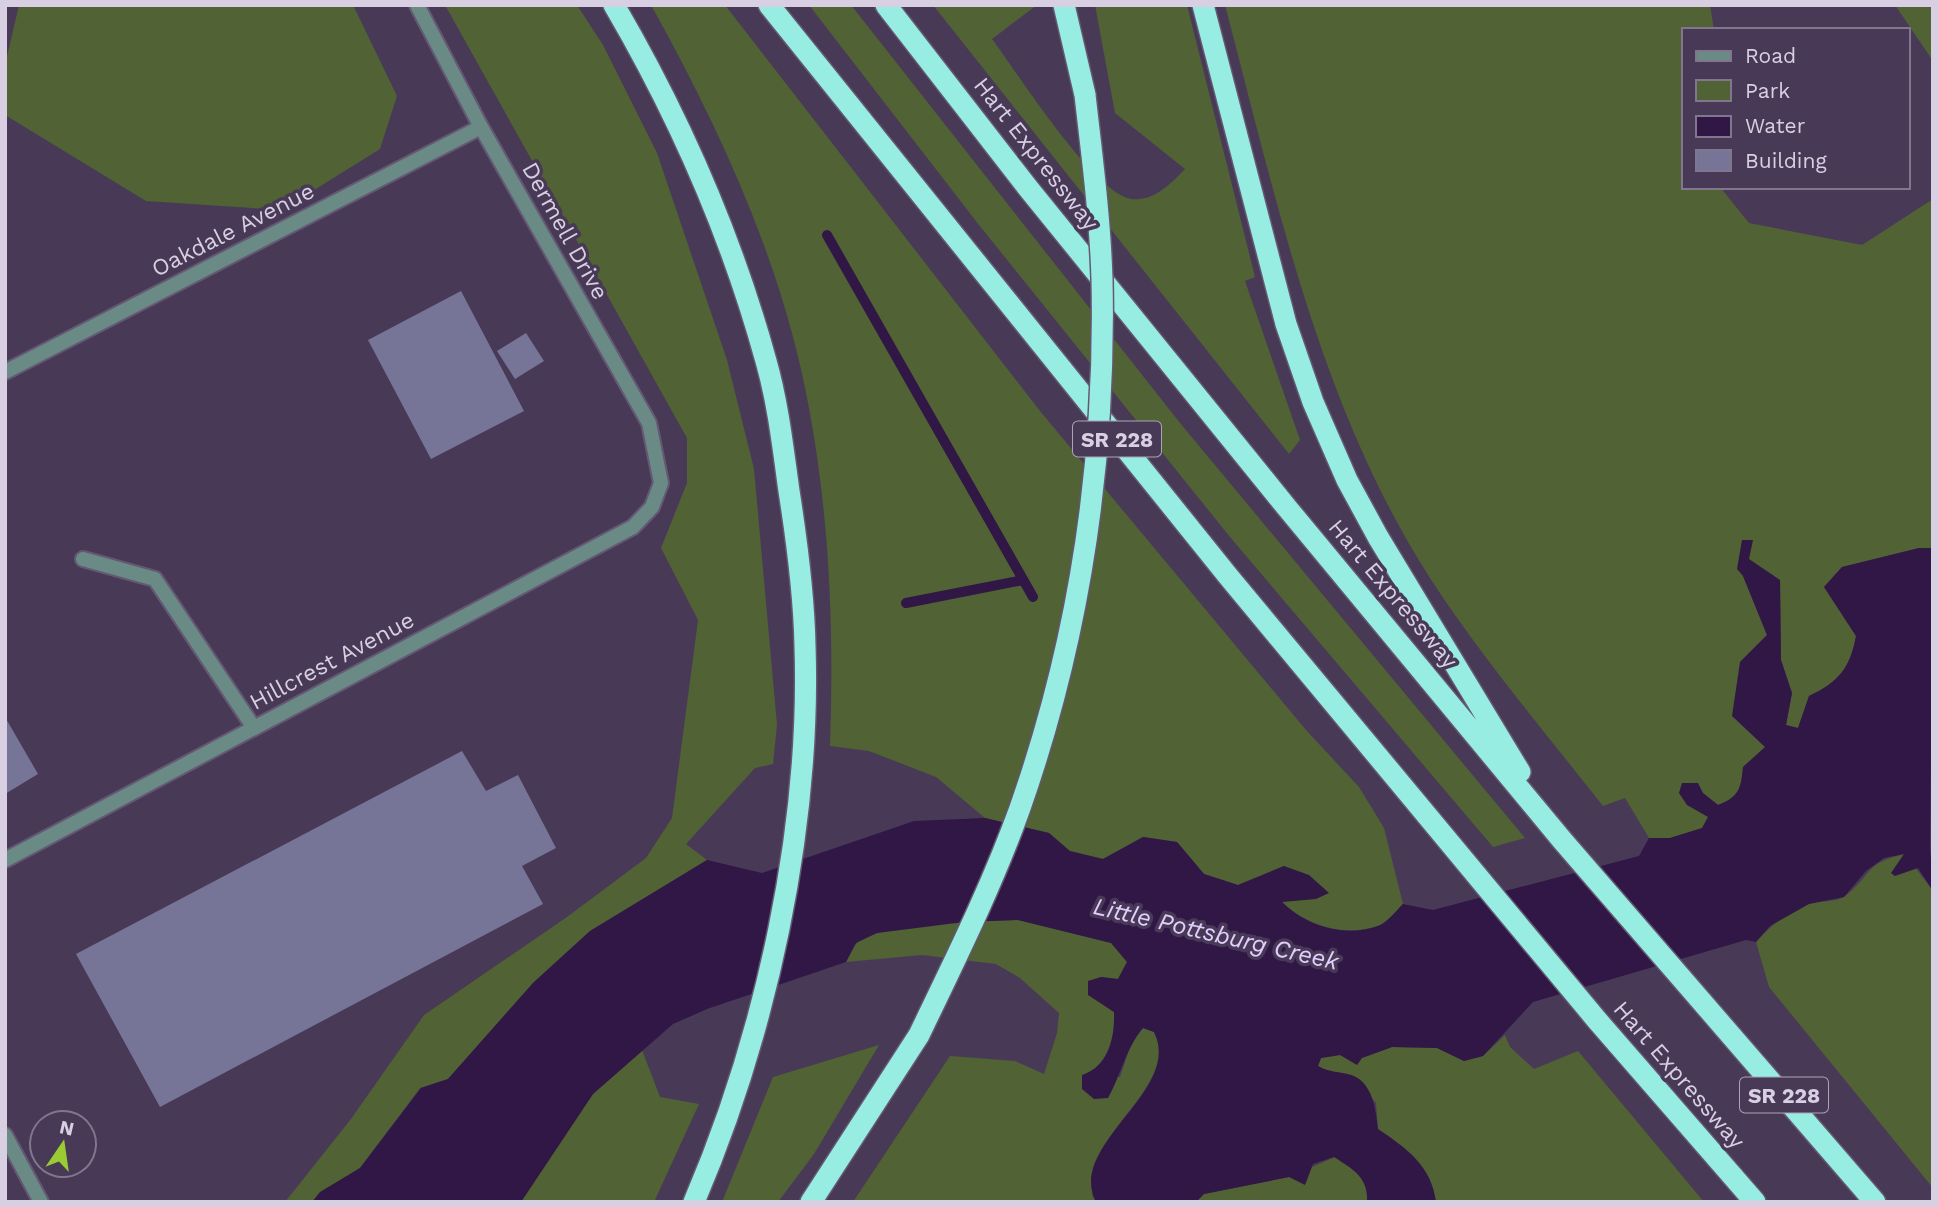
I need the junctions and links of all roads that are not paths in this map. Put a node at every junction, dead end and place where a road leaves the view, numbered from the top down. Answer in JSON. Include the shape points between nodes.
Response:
{"nodes":[{"id":1,"x":417,"y":5,"type":"edge"},
{"id":2,"x":614,"y":5,"type":"edge"},
{"id":3,"x":769,"y":5,"type":"edge"},
{"id":4,"x":886,"y":5,"type":"edge"},
{"id":5,"x":1064,"y":5,"type":"edge"},
{"id":6,"x":1203,"y":5,"type":"edge"},
{"id":7,"x":481,"y":127,"type":"junction"},
{"id":8,"x":5,"y":372,"type":"edge"},
{"id":9,"x":661,"y":483,"type":"joint"},
{"id":10,"x":83,"y":559,"type":"dead end"},
{"id":11,"x":254,"y":728,"type":"junction"},
{"id":12,"x":1562,"y":840,"type":"junction"},
{"id":13,"x":5,"y":860,"type":"edge"},
{"id":14,"x":5,"y":1135,"type":"edge"},
{"id":15,"x":41,"y":1202,"type":"edge"},
{"id":16,"x":694,"y":1202,"type":"edge"},
{"id":17,"x":810,"y":1202,"type":"edge"},
{"id":18,"x":1755,"y":1202,"type":"edge"},
{"id":19,"x":1875,"y":1202,"type":"edge"}],
"edges":[{"from":1,"to":7,"type":"street","name":"Dermell Drive"},
{"from":2,"to":16,"type":"highway","via":[[660,85],[706,185],[767,363],[785,462],[806,646],[800,781],[769,970],[741,1078]]},
{"from":3,"to":18,"type":"highway","name":"Hart Expressway","number":"SR 228","via":[[1228,576],[1596,1019]]},
{"from":4,"to":12,"type":"highway","name":"Hart Expressway","number":"SR 228","via":[[1132,316]]},
{"from":5,"to":17,"type":"highway","bridge":true,"via":[[1085,95],[1097,209],[1102,356],[1095,482],[1081,583],[1057,686],[1020,808],[973,923],[919,1035]]},
{"from":6,"to":12,"type":"highway","via":[[1286,324],[1313,402],[1347,480],[1404,583]]},
{"from":7,"to":8,"type":"street","name":"Oakdale Avenue"},
{"from":7,"to":9,"type":"street","name":"Dermell Drive","via":[[649,423]]},
{"from":9,"to":11,"type":"street","name":"Hillcrest Avenue","via":[[652,507],[633,527]]},
{"from":10,"to":11,"type":"street","via":[[155,579]]},
{"from":11,"to":13,"type":"street","name":"Hillcrest Avenue"},
{"from":12,"to":19,"type":"highway","name":"Hart Expressway","number":"SR 228"},
{"from":14,"to":15,"type":"street"}]}
